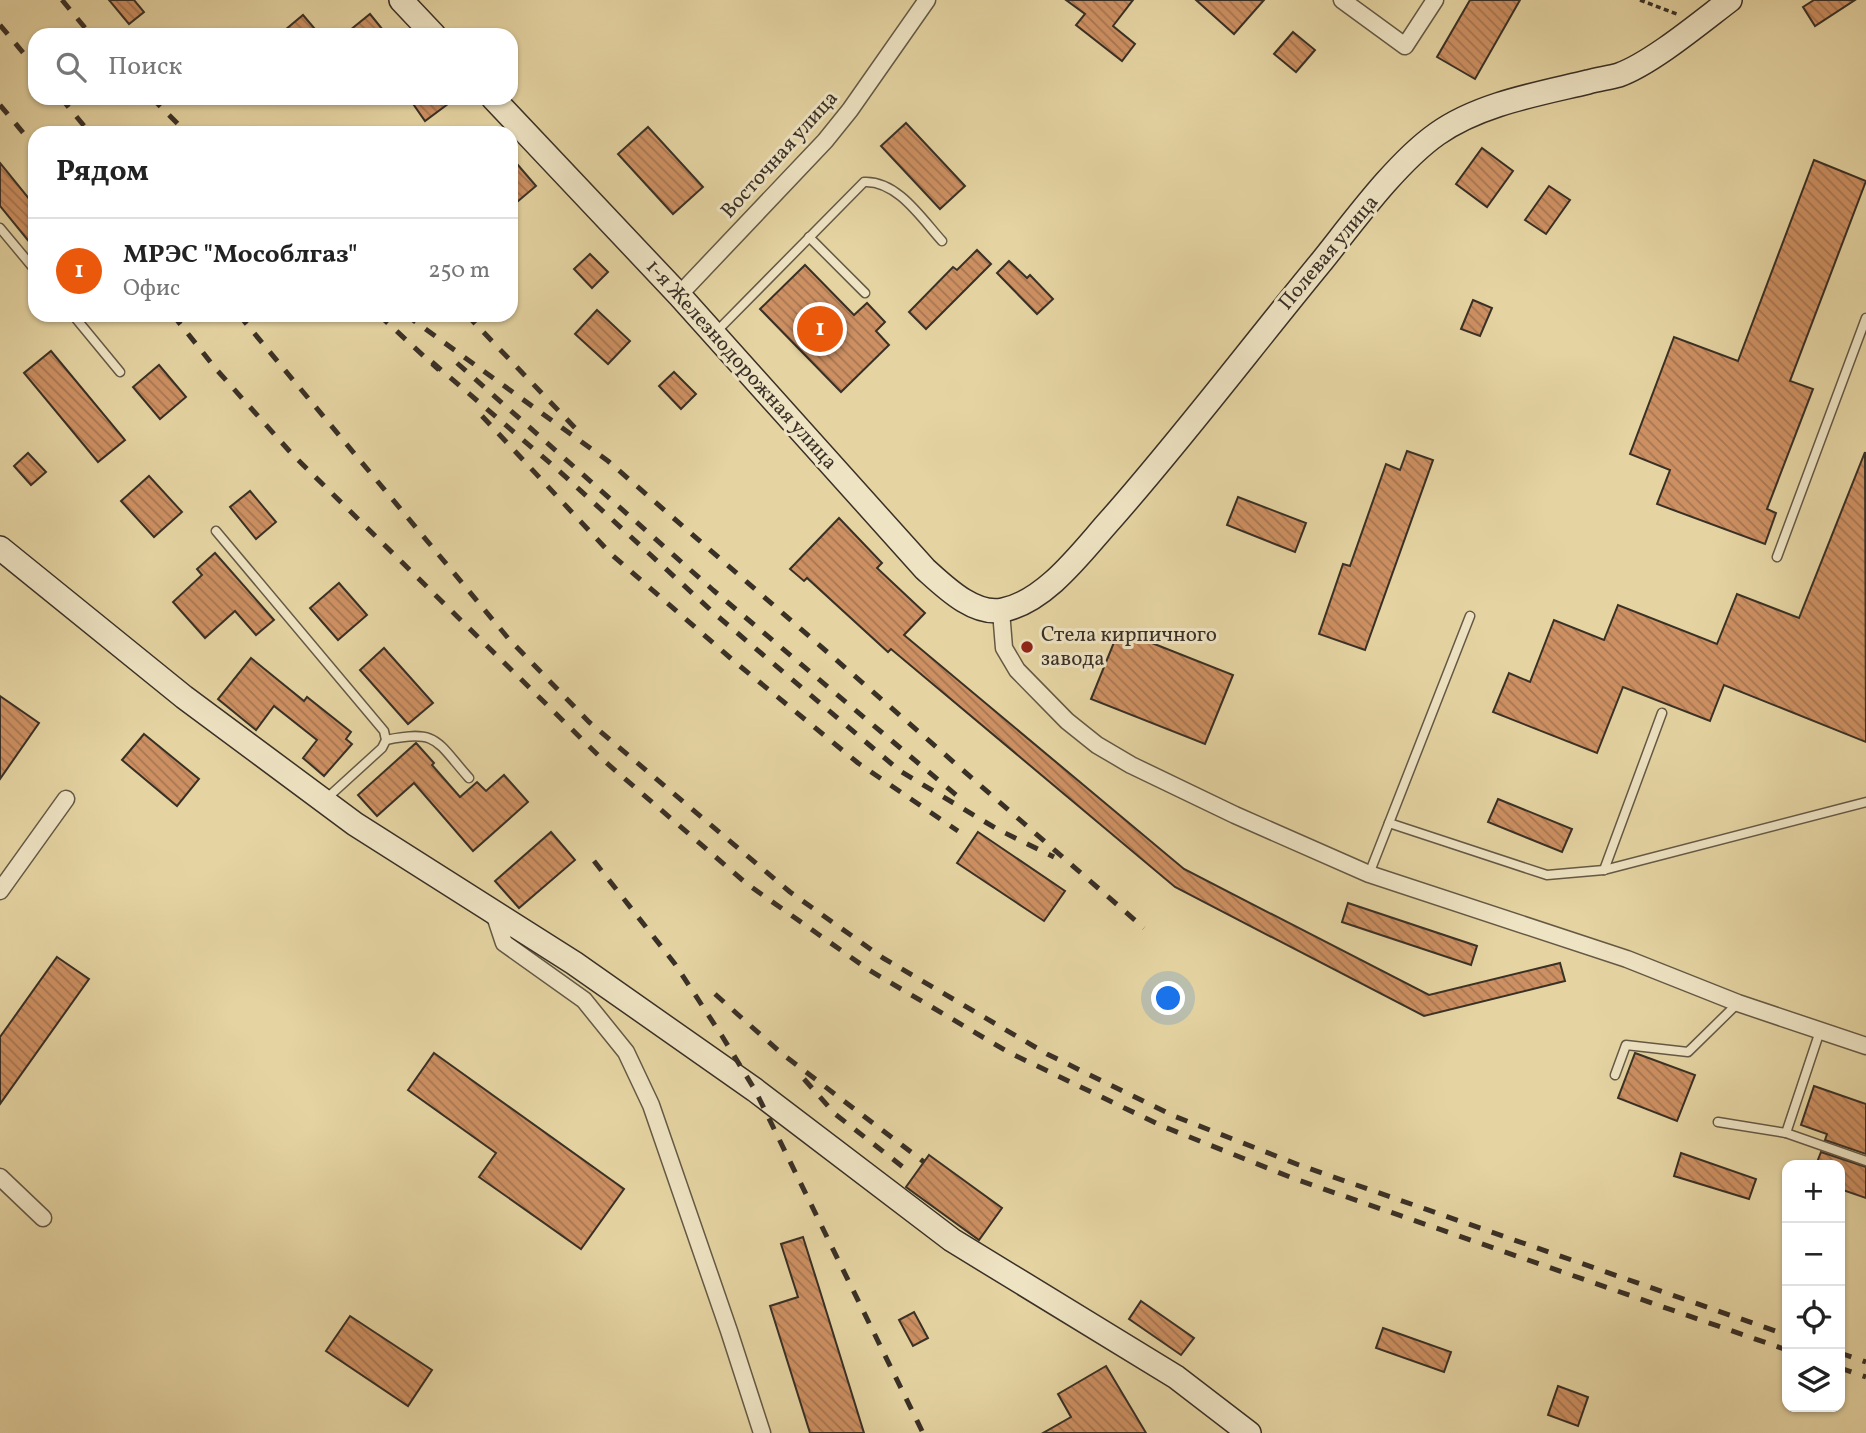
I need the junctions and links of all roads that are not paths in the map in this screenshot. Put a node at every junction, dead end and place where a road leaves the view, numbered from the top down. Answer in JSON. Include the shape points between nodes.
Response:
{"nodes":[{"id":1,"x":401,"y":0,"type":"edge"},
{"id":2,"x":927,"y":0,"type":"edge"},
{"id":3,"x":1342,"y":0,"type":"edge"},
{"id":4,"x":1435,"y":0,"type":"edge"},
{"id":5,"x":1730,"y":0,"type":"edge"},
{"id":6,"x":427,"y":28,"type":"edge"},
{"id":7,"x":501,"y":105,"type":"edge"},
{"id":8,"x":0,"y":228,"type":"edge"},
{"id":9,"x":809,"y":237,"type":"junction"},
{"id":10,"x":942,"y":241,"type":"dead end"},
{"id":11,"x":28,"y":262,"type":"edge"},
{"id":12,"x":865,"y":293,"type":"dead end"},
{"id":13,"x":678,"y":295,"type":"junction"},
{"id":14,"x":1866,"y":318,"type":"edge"},
{"id":15,"x":79,"y":322,"type":"edge"},
{"id":16,"x":714,"y":334,"type":"junction"},
{"id":17,"x":120,"y":372,"type":"dead end"},
{"id":18,"x":216,"y":531,"type":"dead end"},
{"id":19,"x":0,"y":548,"type":"edge"},
{"id":20,"x":1777,"y":556,"type":"dead end"},
{"id":21,"x":1002,"y":611,"type":"junction"},
{"id":22,"x":1470,"y":616,"type":"dead end"},
{"id":23,"x":1662,"y":713,"type":"dead end"},
{"id":24,"x":386,"y":740,"type":"junction"},
{"id":25,"x":469,"y":778,"type":"dead end"},
{"id":26,"x":66,"y":799,"type":"dead end"},
{"id":27,"x":324,"y":801,"type":"junction"},
{"id":28,"x":1866,"y":802,"type":"edge"},
{"id":29,"x":1389,"y":823,"type":"junction"},
{"id":30,"x":1604,"y":870,"type":"junction"},
{"id":31,"x":1369,"y":874,"type":"junction"},
{"id":32,"x":0,"y":891,"type":"edge"},
{"id":33,"x":494,"y":913,"type":"junction"},
{"id":34,"x":1738,"y":1003,"type":"junction"},
{"id":35,"x":1820,"y":1031,"type":"junction"},
{"id":36,"x":1866,"y":1046,"type":"edge"},
{"id":37,"x":1615,"y":1075,"type":"dead end"},
{"id":38,"x":1718,"y":1122,"type":"dead end"},
{"id":39,"x":1786,"y":1133,"type":"junction"},
{"id":40,"x":1866,"y":1161,"type":"edge"},
{"id":41,"x":0,"y":1177,"type":"edge"},
{"id":42,"x":43,"y":1218,"type":"dead end"},
{"id":43,"x":762,"y":1433,"type":"edge"},
{"id":44,"x":1249,"y":1433,"type":"edge"}],
"edges":[{"from":1,"to":6,"type":"main road"},
{"from":2,"to":13,"type":"street","name":"Восточная улица","via":[[825,141]]},
{"from":3,"to":4,"type":"street","via":[[1405,47]]},
{"from":5,"to":21,"type":"main road","name":"Полевая улица","via":[[1620,75],[1474,112],[1422,146],[1074,561],[1038,595]]},
{"from":7,"to":13,"type":"main road","name":"1-я Железнодорожная улица"},
{"from":8,"to":11,"type":"lane"},
{"from":9,"to":10,"type":"lane","via":[[864,183],[874,182],[895,192]]},
{"from":9,"to":12,"type":"lane"},
{"from":9,"to":16,"type":"lane"},
{"from":13,"to":16,"type":"main road","name":"1-я Железнодорожная улица"},
{"from":14,"to":20,"type":"lane"},
{"from":15,"to":17,"type":"lane"},
{"from":16,"to":21,"type":"main road","name":"1-я Железнодорожная улица","via":[[925,569],[964,600]]},
{"from":18,"to":24,"type":"lane","via":[[376,719]]},
{"from":19,"to":27,"type":"main road","via":[[184,697]]},
{"from":21,"to":31,"type":"street","via":[[1004,648],[1017,670],[1097,745],[1234,815]]},
{"from":22,"to":29,"type":"lane"},
{"from":23,"to":30,"type":"lane"},
{"from":24,"to":25,"type":"lane","via":[[410,734],[435,740]]},
{"from":24,"to":27,"type":"lane"},
{"from":26,"to":32,"type":"street"},
{"from":27,"to":33,"type":"main road"},
{"from":28,"to":30,"type":"lane"},
{"from":29,"to":30,"type":"lane","via":[[1547,875]]},
{"from":29,"to":31,"type":"lane"},
{"from":31,"to":34,"type":"street","via":[[1628,959]]},
{"from":33,"to":43,"type":"street","via":[[505,943],[584,1000],[626,1052],[651,1105]]},
{"from":33,"to":44,"type":"main road","via":[[574,963],[743,1082],[952,1240],[1176,1377]]},
{"from":34,"to":35,"type":"street"},
{"from":34,"to":37,"type":"lane","via":[[1688,1052],[1626,1045]]},
{"from":35,"to":36,"type":"street"},
{"from":35,"to":39,"type":"lane"},
{"from":38,"to":39,"type":"lane"},
{"from":39,"to":40,"type":"lane"},
{"from":41,"to":42,"type":"street"}]}
